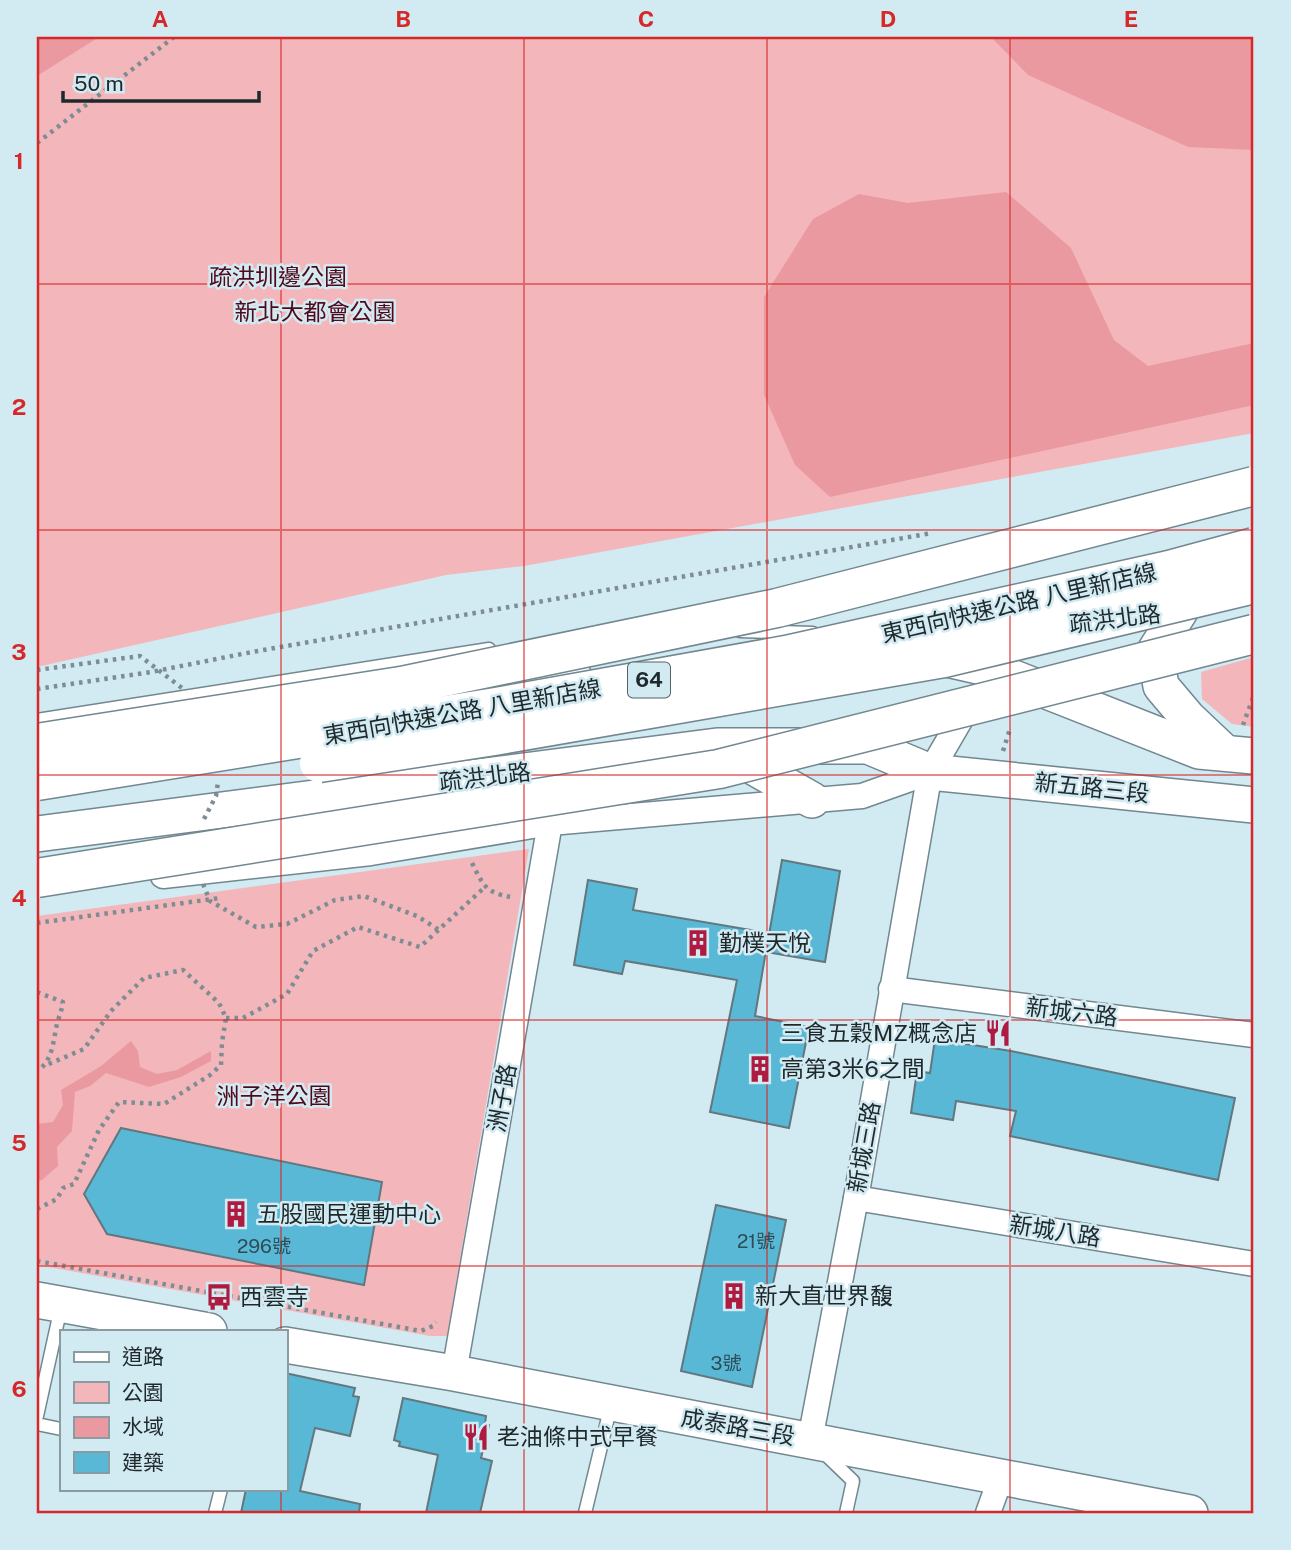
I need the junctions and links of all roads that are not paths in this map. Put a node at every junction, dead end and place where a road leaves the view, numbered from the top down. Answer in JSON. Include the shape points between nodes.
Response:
{"nodes":[{"id":1,"x":1254,"y":486,"type":"edge"},
{"id":2,"x":1254,"y":547,"type":"edge"},
{"id":3,"x":1254,"y":584,"type":"edge"},
{"id":4,"x":1254,"y":599,"type":"edge"},
{"id":5,"x":1180,"y":611,"type":"junction"},
{"id":6,"x":593,"y":632,"type":"dead end"},
{"id":7,"x":841,"y":634,"type":"junction"},
{"id":8,"x":1254,"y":634,"type":"edge"},
{"id":9,"x":498,"y":648,"type":"dead end"},
{"id":10,"x":991,"y":669,"type":"junction"},
{"id":11,"x":37,"y":720,"type":"edge"},
{"id":12,"x":37,"y":743,"type":"edge"},
{"id":13,"x":1241,"y":744,"type":"edge"},
{"id":14,"x":717,"y":746,"type":"junction"},
{"id":15,"x":37,"y":757,"type":"edge"},
{"id":16,"x":930,"y":772,"type":"junction"},
{"id":17,"x":37,"y":781,"type":"edge"},
{"id":18,"x":812,"y":800,"type":"junction"},
{"id":19,"x":1254,"y":805,"type":"edge"},
{"id":20,"x":37,"y":807,"type":"edge"},
{"id":21,"x":550,"y":823,"type":"junction"},
{"id":22,"x":37,"y":834,"type":"edge"},
{"id":23,"x":37,"y":878,"type":"edge"},
{"id":24,"x":37,"y":890,"type":"edge"},
{"id":25,"x":891,"y":989,"type":"junction"},
{"id":26,"x":1254,"y":1035,"type":"edge"},
{"id":27,"x":856,"y":1198,"type":"junction"},
{"id":28,"x":1254,"y":1264,"type":"edge"},
{"id":29,"x":49,"y":1303,"type":"edge"},
{"id":30,"x":203,"y":1330,"type":"edge"},
{"id":31,"x":287,"y":1345,"type":"edge"},
{"id":32,"x":454,"y":1373,"type":"junction"},
{"id":33,"x":611,"y":1405,"type":"junction"},
{"id":34,"x":37,"y":1416,"type":"edge"},
{"id":35,"x":37,"y":1424,"type":"edge"},
{"id":36,"x":60,"y":1429,"type":"edge"},
{"id":37,"x":810,"y":1440,"type":"junction"},
{"id":38,"x":1001,"y":1477,"type":"junction"},
{"id":39,"x":221,"y":1490,"type":"edge"},
{"id":40,"x":215,"y":1513,"type":"edge"},
{"id":41,"x":585,"y":1513,"type":"edge"},
{"id":42,"x":846,"y":1513,"type":"edge"},
{"id":43,"x":988,"y":1513,"type":"edge"},
{"id":44,"x":1190,"y":1513,"type":"edge"}],
"edges":[{"from":1,"to":12,"type":"highway","bridge":true,"via":[[777,608],[401,686]]},
{"from":2,"to":17,"type":"highway","name":"東西向快速公路 八里新店線","number":"64","bridge":true,"via":[[786,655]]},
{"from":3,"to":20,"type":"highway","name":"東西向快速公路 八里新店線","number":"64","bridge":true,"via":[[944,658],[494,736]]},
{"from":4,"to":5,"type":"street","name":"疏洪北路"},
{"from":5,"to":10,"type":"street","name":"疏洪北路","via":[[1037,628]]},
{"from":5,"to":13,"type":"street","via":[[1155,651],[1161,686],[1188,718]]},
{"from":6,"to":7,"type":"lane","via":[[620,628]]},
{"from":7,"to":10,"type":"street"},
{"from":7,"to":15,"type":"street"},
{"from":8,"to":23,"type":"highway","bridge":true,"via":[[719,769]]},
{"from":9,"to":11,"type":"lane"},
{"from":10,"to":13,"type":"street","via":[[1199,751]]},
{"from":10,"to":16,"type":"street","name":"疏洪北路"},
{"from":14,"to":16,"type":"street","name":"疏洪北路","via":[[868,746]]},
{"from":14,"to":18,"type":"street"},
{"from":14,"to":22,"type":"street","name":"疏洪北路"},
{"from":16,"to":18,"type":"street","via":[[862,796]]},
{"from":16,"to":19,"type":"street","name":"新五路三段"},
{"from":16,"to":25,"type":"street","name":"新城三路"},
{"from":18,"to":21,"type":"street"},
{"from":21,"to":24,"type":"street","via":[[371,853]]},
{"from":21,"to":32,"type":"street","name":"洲子路"},
{"from":25,"to":26,"type":"street","name":"新城六路"},
{"from":25,"to":27,"type":"street","name":"新城三路"},
{"from":27,"to":28,"type":"street","name":"新城八路"},
{"from":27,"to":37,"type":"street","name":"新城三路"},
{"from":29,"to":30,"type":"street"},
{"from":29,"to":34,"type":"lane"},
{"from":31,"to":32,"type":"street","name":"成泰路三段"},
{"from":32,"to":33,"type":"street","name":"成泰路三段"},
{"from":33,"to":37,"type":"street","name":"成泰路三段"},
{"from":33,"to":41,"type":"lane"},
{"from":35,"to":36,"type":"lane"},
{"from":37,"to":38,"type":"street","name":"成泰路三段"},
{"from":37,"to":42,"type":"lane","via":[[853,1481]]},
{"from":38,"to":43,"type":"street"},
{"from":38,"to":44,"type":"street","name":"成泰路三段"},
{"from":39,"to":40,"type":"lane"}]}
